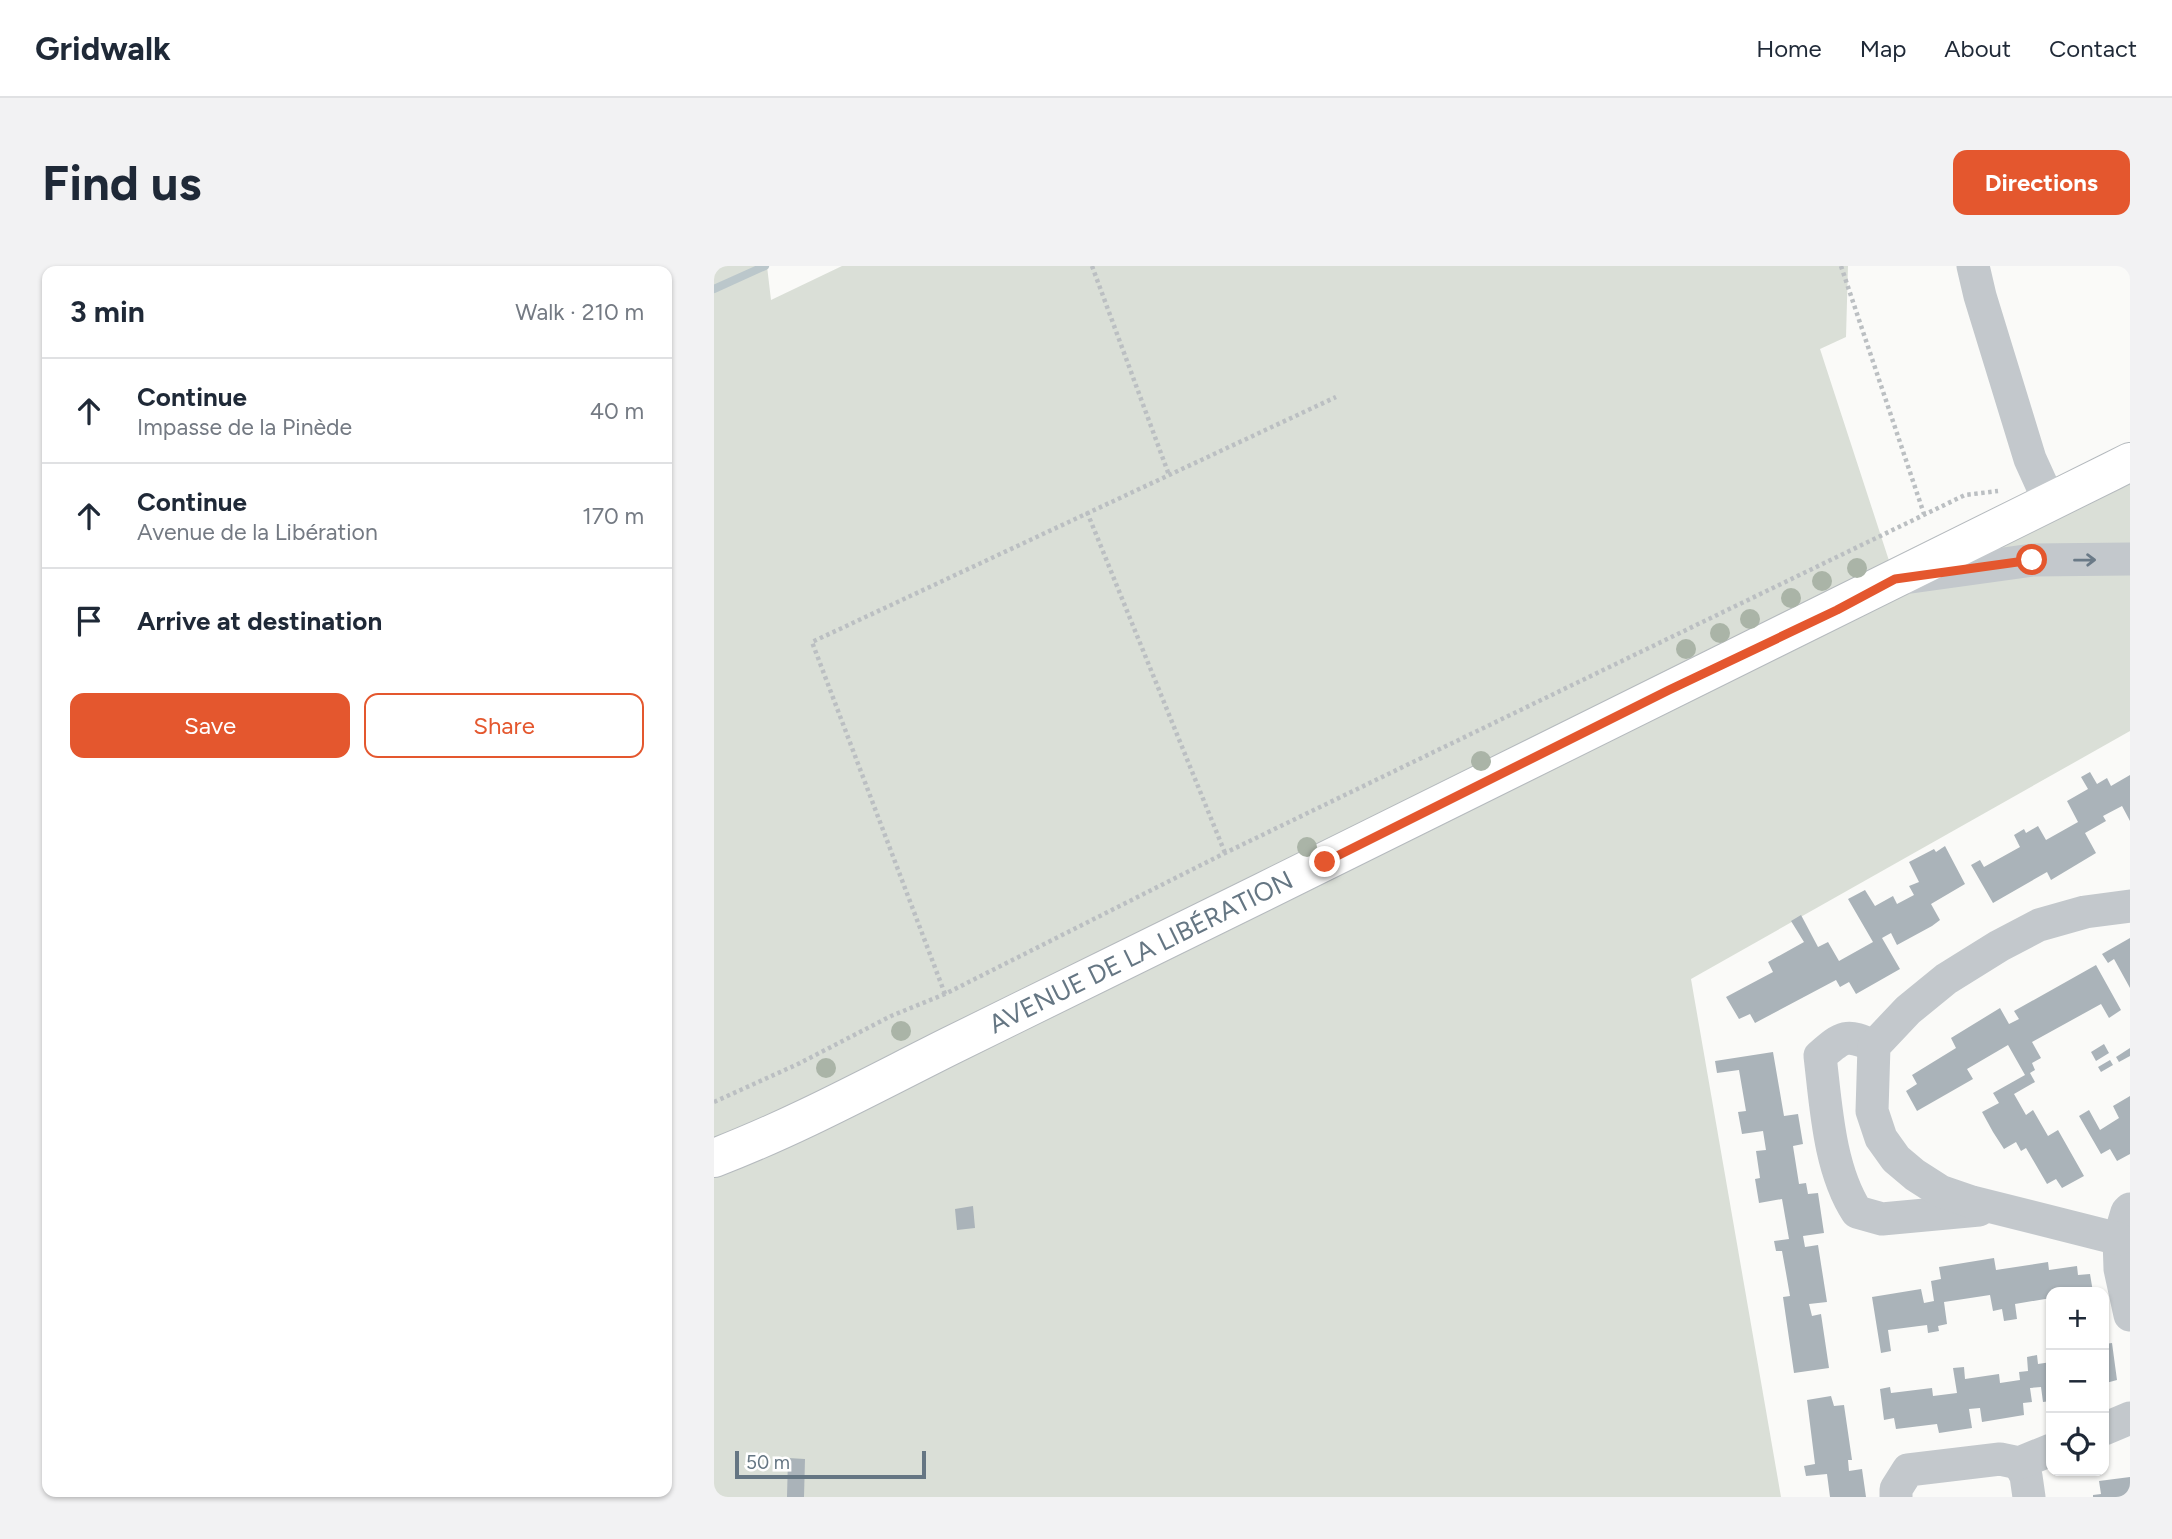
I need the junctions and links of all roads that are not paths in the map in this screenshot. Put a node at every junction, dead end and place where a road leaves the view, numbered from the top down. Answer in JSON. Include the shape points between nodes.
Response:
{"nodes":[{"id":1,"x":1973,"y":266,"type":"edge"},
{"id":2,"x":2130,"y":462,"type":"edge"},
{"id":3,"x":2043,"y":488,"type":"junction"},
{"id":4,"x":2130,"y":559,"type":"edge"},
{"id":5,"x":1895,"y":579,"type":"junction"},
{"id":6,"x":2130,"y":905,"type":"edge"},
{"id":7,"x":1874,"y":1046,"type":"junction"},
{"id":8,"x":714,"y":1158,"type":"edge"},
{"id":9,"x":1996,"y":1209,"type":"junction"},
{"id":10,"x":2125,"y":1224,"type":"edge"},
{"id":11,"x":2130,"y":1315,"type":"edge"},
{"id":12,"x":2130,"y":1418,"type":"edge"},
{"id":13,"x":2109,"y":1427,"type":"edge"},
{"id":14,"x":2046,"y":1452,"type":"edge"},
{"id":15,"x":2019,"y":1463,"type":"junction"},
{"id":16,"x":1896,"y":1497,"type":"edge"},
{"id":17,"x":2029,"y":1497,"type":"edge"}],
"edges":[{"from":1,"to":3,"type":"street"},
{"from":2,"to":3,"type":"main road","name":"AVENUE DE LA LIBÉRATION"},
{"from":3,"to":5,"type":"main road","name":"AVENUE DE LA LIBÉRATION"},
{"from":5,"to":4,"type":"street","one_way":true,"via":[[2032,560]]},
{"from":5,"to":8,"type":"main road","name":"AVENUE DE LA LIBÉRATION","via":[[808,1117]]},
{"from":6,"to":7,"type":"street","via":[[2039,925],[1999,946],[1937,986]]},
{"from":7,"to":9,"type":"street","via":[[1872,1111],[1881,1138],[1896,1159],[1940,1191]]},
{"from":7,"to":9,"type":"street","via":[[1856,1038],[1839,1039],[1820,1056],[1829,1132],[1846,1196],[1857,1212],[1882,1219]]},
{"from":9,"to":10,"type":"street"},
{"from":10,"to":11,"type":"street","via":[[2120,1269]]},
{"from":12,"to":13,"type":"street"},
{"from":14,"to":15,"type":"street"},
{"from":15,"to":16,"type":"street","via":[[2000,1459],[1908,1470]]},
{"from":15,"to":17,"type":"street"}]}
